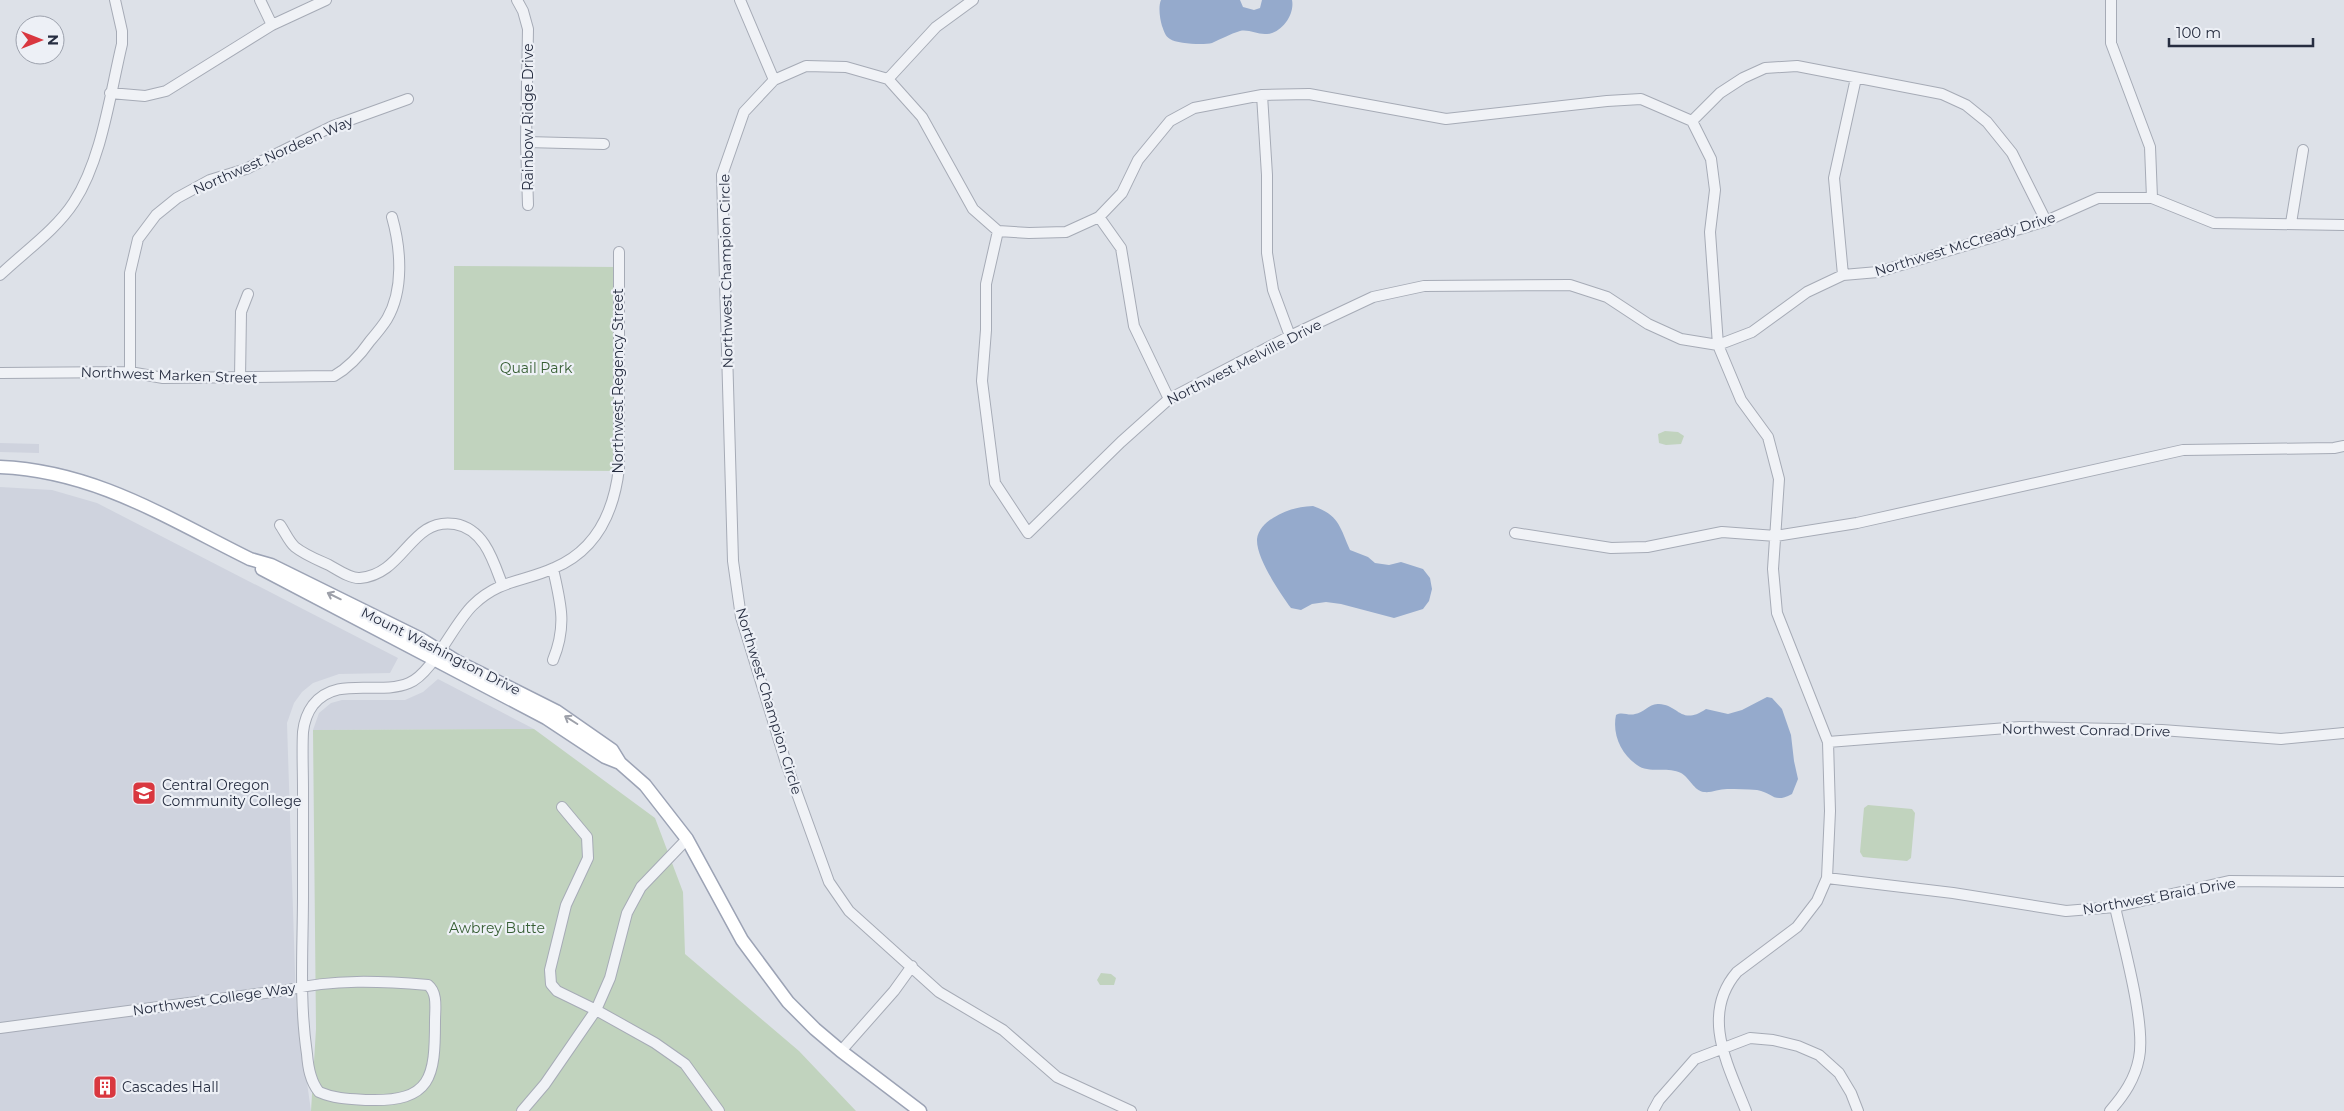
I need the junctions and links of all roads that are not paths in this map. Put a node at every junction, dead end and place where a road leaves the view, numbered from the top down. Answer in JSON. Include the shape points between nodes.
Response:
{"nodes":[{"id":1,"x":115,"y":0,"type":"edge"},
{"id":2,"x":260,"y":0,"type":"edge"},
{"id":3,"x":326,"y":0,"type":"edge"},
{"id":4,"x":517,"y":0,"type":"edge"},
{"id":5,"x":740,"y":0,"type":"edge"},
{"id":6,"x":2111,"y":0,"type":"edge"},
{"id":7,"x":968,"y":1,"type":"edge"},
{"id":8,"x":272,"y":25,"type":"junction"},
{"id":9,"x":1856,"y":78,"type":"junction"},
{"id":10,"x":888,"y":79,"type":"junction"},
{"id":11,"x":774,"y":80,"type":"junction"},
{"id":12,"x":110,"y":93,"type":"junction"},
{"id":13,"x":1262,"y":95,"type":"junction"},
{"id":14,"x":408,"y":100,"type":"dead end"},
{"id":15,"x":1692,"y":120,"type":"junction"},
{"id":16,"x":526,"y":142,"type":"junction"},
{"id":17,"x":604,"y":144,"type":"dead end"},
{"id":18,"x":2303,"y":150,"type":"dead end"},
{"id":19,"x":2152,"y":198,"type":"junction"},
{"id":20,"x":528,"y":206,"type":"dead end"},
{"id":21,"x":392,"y":217,"type":"dead end"},
{"id":22,"x":1098,"y":217,"type":"junction"},
{"id":23,"x":2046,"y":221,"type":"junction"},
{"id":24,"x":2291,"y":223,"type":"junction"},
{"id":25,"x":2344,"y":225,"type":"edge"},
{"id":26,"x":998,"y":231,"type":"junction"},
{"id":27,"x":619,"y":252,"type":"dead end"},
{"id":28,"x":0,"y":275,"type":"edge"},
{"id":29,"x":1843,"y":275,"type":"junction"},
{"id":30,"x":248,"y":294,"type":"dead end"},
{"id":31,"x":1290,"y":336,"type":"junction"},
{"id":32,"x":1718,"y":345,"type":"junction"},
{"id":33,"x":130,"y":372,"type":"junction"},
{"id":34,"x":0,"y":373,"type":"edge"},
{"id":35,"x":240,"y":378,"type":"junction"},
{"id":36,"x":1169,"y":398,"type":"junction"},
{"id":37,"x":2344,"y":446,"type":"edge"},
{"id":38,"x":0,"y":467,"type":"edge"},
{"id":39,"x":280,"y":525,"type":"dead end"},
{"id":40,"x":1515,"y":533,"type":"dead end"},
{"id":41,"x":1776,"y":536,"type":"junction"},
{"id":42,"x":553,"y":569,"type":"junction"},
{"id":43,"x":502,"y":584,"type":"junction"},
{"id":44,"x":436,"y":655,"type":"junction"},
{"id":45,"x":553,"y":660,"type":"dead end"},
{"id":46,"x":2344,"y":733,"type":"edge"},
{"id":47,"x":1828,"y":742,"type":"junction"},
{"id":48,"x":562,"y":807,"type":"dead end"},
{"id":49,"x":687,"y":839,"type":"junction"},
{"id":50,"x":1827,"y":878,"type":"junction"},
{"id":51,"x":2344,"y":882,"type":"edge"},
{"id":52,"x":2115,"y":907,"type":"junction"},
{"id":53,"x":912,"y":966,"type":"junction"},
{"id":54,"x":303,"y":986,"type":"junction"},
{"id":55,"x":596,"y":1010,"type":"junction"},
{"id":56,"x":0,"y":1028,"type":"edge"},
{"id":57,"x":1722,"y":1048,"type":"junction"},
{"id":58,"x":841,"y":1051,"type":"junction"},
{"id":59,"x":522,"y":1111,"type":"edge"},
{"id":60,"x":719,"y":1111,"type":"edge"},
{"id":61,"x":920,"y":1111,"type":"edge"},
{"id":62,"x":1131,"y":1111,"type":"edge"},
{"id":63,"x":1654,"y":1111,"type":"edge"},
{"id":64,"x":1746,"y":1111,"type":"edge"},
{"id":65,"x":1858,"y":1111,"type":"edge"},
{"id":66,"x":2110,"y":1111,"type":"edge"}],
"edges":[{"from":1,"to":12,"type":"street","via":[[122,44]]},
{"from":2,"to":8,"type":"street"},
{"from":3,"to":8,"type":"street"},
{"from":4,"to":16,"type":"street","name":"Rainbow Ridge Drive","via":[[528,29]]},
{"from":5,"to":11,"type":"street"},
{"from":6,"to":19,"type":"street","via":[[2111,42],[2150,147]]},
{"from":7,"to":10,"type":"street","via":[[936,28]]},
{"from":8,"to":12,"type":"street","via":[[166,91],[145,96]]},
{"from":9,"to":15,"type":"street","via":[[1796,66],[1765,68],[1720,93]]},
{"from":9,"to":23,"type":"street","via":[[1942,94],[1966,106],[1987,122],[2012,153]]},
{"from":9,"to":29,"type":"street","via":[[1834,178]]},
{"from":10,"to":11,"type":"street","name":"Northwest Champion Circle","via":[[846,67],[806,66]]},
{"from":10,"to":26,"type":"street","via":[[922,117],[973,210]]},
{"from":11,"to":53,"type":"street","name":"Northwest Champion Circle","via":[[744,112],[722,175],[736,588],[741,617],[786,763],[829,882],[850,911]]},
{"from":12,"to":28,"type":"street","via":[[96,151],[74,203]]},
{"from":13,"to":15,"type":"street","via":[[1309,94],[1446,119],[1607,100],[1641,100]]},
{"from":13,"to":22,"type":"street","via":[[1194,108],[1170,121],[1138,160],[1122,193]]},
{"from":13,"to":31,"type":"street","via":[[1267,253],[1273,290]]},
{"from":14,"to":33,"type":"street","name":"Northwest Nordeen Way","via":[[333,126],[246,169],[210,180],[177,198],[156,216],[138,239],[130,274]]},
{"from":15,"to":32,"type":"street","via":[[1711,159],[1715,190],[1710,232]]},
{"from":16,"to":17,"type":"street"},
{"from":16,"to":20,"type":"street","name":"Rainbow Ridge Drive"},
{"from":18,"to":24,"type":"street"},
{"from":19,"to":23,"type":"street","name":"Northwest McCready Drive","via":[[2098,198]]},
{"from":19,"to":24,"type":"street","name":"Northwest McCready Drive","via":[[2214,223]]},
{"from":21,"to":35,"type":"street","name":"Northwest Marken Street","via":[[398,239],[395,299],[387,319],[344,371],[334,376]]},
{"from":22,"to":26,"type":"street","via":[[1066,232]]},
{"from":22,"to":36,"type":"street","via":[[1121,248],[1134,326]]},
{"from":23,"to":29,"type":"street","name":"Northwest McCready Drive","via":[[1878,272]]},
{"from":24,"to":25,"type":"street","name":"Northwest McCready Drive"},
{"from":26,"to":36,"type":"street","name":"Northwest Melville Drive","via":[[986,284],[982,381],[995,483],[1028,533]]},
{"from":27,"to":42,"type":"street","name":"Northwest Regency Street","via":[[619,468],[614,497],[602,526],[584,549]]},
{"from":29,"to":32,"type":"street","name":"Northwest McCready Drive","via":[[1807,292],[1752,332]]},
{"from":30,"to":35,"type":"street","via":[[240,312]]},
{"from":31,"to":32,"type":"street","name":"Northwest Melville Drive","via":[[1373,297],[1424,286],[1570,285],[1607,297],[1648,324],[1681,339]]},
{"from":31,"to":36,"type":"street","name":"Northwest Melville Drive"},
{"from":32,"to":41,"type":"street","via":[[1741,400],[1768,437],[1779,479]]},
{"from":33,"to":34,"type":"street","name":"Northwest Marken Street"},
{"from":33,"to":35,"type":"street","name":"Northwest Marken Street","via":[[163,378]]},
{"from":37,"to":41,"type":"street","via":[[2183,450],[1857,523]]},
{"from":38,"to":44,"type":"main road","name":"Mount Washington Drive","via":[[71,476],[106,488],[250,559],[267,573]]},
{"from":39,"to":43,"type":"street","via":[[294,547],[359,579],[377,574],[394,563],[432,525],[459,525],[478,534]]},
{"from":40,"to":41,"type":"street","via":[[1611,548],[1647,547],[1722,532]]},
{"from":41,"to":47,"type":"street","via":[[1773,569],[1777,613]]},
{"from":42,"to":43,"type":"street","name":"Northwest Regency Street"},
{"from":42,"to":45,"type":"street","via":[[563,618]]},
{"from":43,"to":44,"type":"street","name":"Northwest Regency Street","via":[[473,604]]},
{"from":44,"to":49,"type":"main road","name":"Mount Washington Drive","via":[[620,763],[645,785]]},
{"from":44,"to":54,"type":"street","name":"Northwest Regency Street","via":[[421,675],[410,683],[346,688],[329,693],[319,699],[306,717],[303,748]]},
{"from":46,"to":47,"type":"street","name":"Northwest Conrad Drive","via":[[2281,739],[2162,730],[2020,727]]},
{"from":47,"to":50,"type":"street","via":[[1830,811]]},
{"from":48,"to":55,"type":"street","via":[[587,837],[588,858],[566,905],[550,970],[551,984],[567,997]]},
{"from":49,"to":55,"type":"street","via":[[641,887],[627,913],[610,978]]},
{"from":49,"to":58,"type":"main road","name":"Mount Washington Drive","via":[[742,940],[770,980],[814,1029]]},
{"from":50,"to":52,"type":"street","name":"Northwest Braid Drive","via":[[1953,893],[2061,911]]},
{"from":50,"to":57,"type":"street","via":[[1817,901],[1797,927],[1737,972],[1729,982],[1718,1015]]},
{"from":51,"to":52,"type":"street","name":"Northwest Braid Drive","via":[[2229,881]]},
{"from":52,"to":66,"type":"street","via":[[2136,1010],[2140,1056],[2134,1075]]},
{"from":53,"to":58,"type":"street"},
{"from":53,"to":62,"type":"street","name":"Northwest Champion Circle","via":[[938,992],[1003,1030],[1057,1077]]},
{"from":54,"to":54,"type":"street","name":"Northwest College Way","via":[[306,1053],[319,1092],[339,1098],[391,1100],[408,1097],[421,1089],[429,1077],[435,1055],[434,994],[428,985],[341,981]]},
{"from":54,"to":56,"type":"street","name":"Northwest College Way"},
{"from":55,"to":59,"type":"street","via":[[545,1084]]},
{"from":55,"to":60,"type":"street","via":[[685,1064]]},
{"from":57,"to":63,"type":"street","via":[[1694,1059],[1659,1100]]},
{"from":57,"to":64,"type":"street"},
{"from":57,"to":65,"type":"street","via":[[1750,1038],[1798,1046],[1819,1055],[1839,1073],[1852,1093]]},
{"from":58,"to":61,"type":"main road","name":"Mount Washington Drive"}]}
